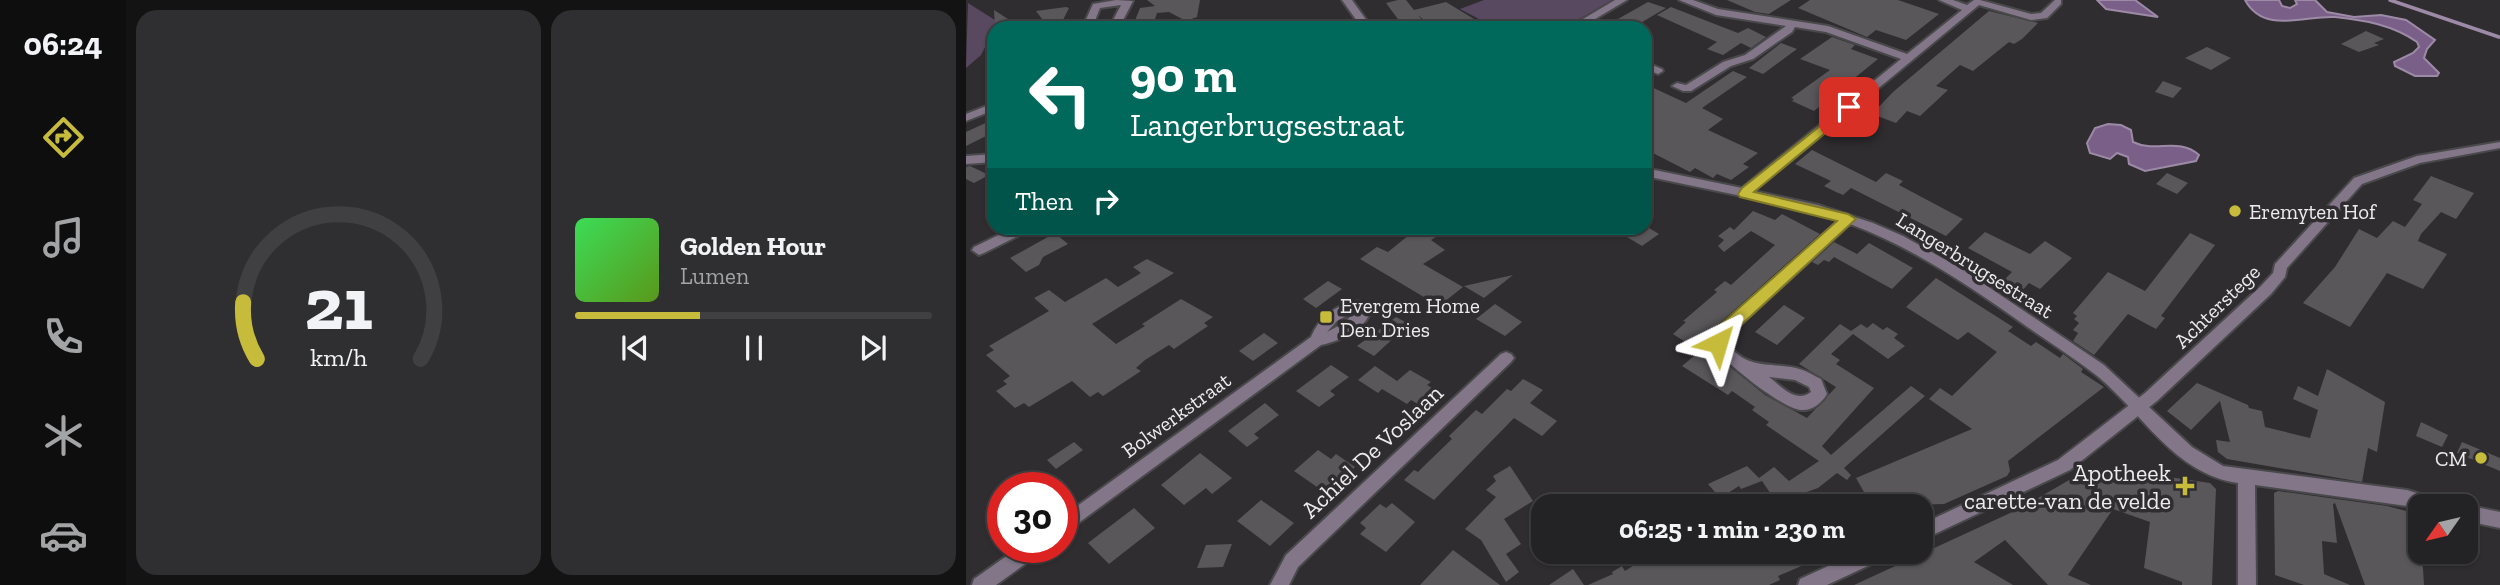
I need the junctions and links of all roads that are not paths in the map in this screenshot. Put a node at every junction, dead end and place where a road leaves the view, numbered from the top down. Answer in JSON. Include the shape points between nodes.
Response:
{"nodes":[{"id":1,"x":1347,"y":0,"type":"edge"},
{"id":2,"x":1622,"y":0,"type":"edge"},
{"id":3,"x":1684,"y":0,"type":"edge"},
{"id":4,"x":1944,"y":0,"type":"edge"},
{"id":5,"x":2059,"y":2,"type":"dead end"},
{"id":6,"x":1969,"y":9,"type":"junction"},
{"id":7,"x":1090,"y":21,"type":"edge"},
{"id":8,"x":1118,"y":21,"type":"edge"},
{"id":9,"x":1362,"y":21,"type":"edge"},
{"id":10,"x":1585,"y":21,"type":"edge"},
{"id":11,"x":1792,"y":24,"type":"junction"},
{"id":12,"x":1909,"y":58,"type":"junction"},
{"id":13,"x":1652,"y":68,"type":"edge"},
{"id":14,"x":1658,"y":71,"type":"dead end"},
{"id":15,"x":1677,"y":86,"type":"dead end"},
{"id":16,"x":987,"y":109,"type":"edge"},
{"id":17,"x":966,"y":118,"type":"edge"},
{"id":18,"x":2500,"y":145,"type":"edge"},
{"id":19,"x":987,"y":158,"type":"edge"},
{"id":20,"x":966,"y":159,"type":"edge"},
{"id":21,"x":1652,"y":174,"type":"edge"},
{"id":22,"x":1745,"y":194,"type":"junction"},
{"id":23,"x":1848,"y":219,"type":"junction"},
{"id":24,"x":1009,"y":235,"type":"edge"},
{"id":25,"x":979,"y":250,"type":"dead end"},
{"id":26,"x":1317,"y":340,"type":"dead end"},
{"id":27,"x":1506,"y":359,"type":"dead end"},
{"id":28,"x":1748,"y":369,"type":"dead end"},
{"id":29,"x":2139,"y":407,"type":"junction"},
{"id":30,"x":2245,"y":477,"type":"junction"},
{"id":31,"x":2408,"y":498,"type":"edge"},
{"id":32,"x":1078,"y":515,"type":"edge"},
{"id":33,"x":2478,"y":515,"type":"edge"},
{"id":34,"x":2500,"y":520,"type":"edge"},
{"id":35,"x":1933,"y":527,"type":"edge"},
{"id":36,"x":1012,"y":563,"type":"edge"},
{"id":37,"x":1853,"y":564,"type":"edge"},
{"id":38,"x":981,"y":585,"type":"edge"},
{"id":39,"x":1279,"y":585,"type":"edge"},
{"id":40,"x":1807,"y":585,"type":"edge"},
{"id":41,"x":2247,"y":585,"type":"edge"}],
"edges":[{"from":1,"to":9,"type":"street"},
{"from":2,"to":10,"type":"street"},
{"from":3,"to":11,"type":"street","via":[[1716,12]]},
{"from":4,"to":6,"type":"street"},
{"from":5,"to":6,"type":"street","via":[[2044,16],[2031,17],[1977,2]]},
{"from":6,"to":12,"type":"street"},
{"from":7,"to":8,"type":"street","via":[[1096,6],[1128,2]]},
{"from":11,"to":12,"type":"street","via":[[1828,29]]},
{"from":11,"to":15,"type":"street","via":[[1749,57],[1727,64],[1687,89]]},
{"from":12,"to":22,"type":"street"},
{"from":13,"to":14,"type":"street"},
{"from":16,"to":17,"type":"street"},
{"from":18,"to":29,"type":"street","name":"Achterstege","via":[[2417,160],[2358,181],[2280,267],[2280,274],[2266,290]]},
{"from":19,"to":20,"type":"street"},
{"from":21,"to":22,"type":"street","name":"Langerbrugsestraat"},
{"from":22,"to":23,"type":"street","name":"Langerbrugsestraat"},
{"from":23,"to":28,"type":"street","via":[[1718,336],[1724,351]]},
{"from":23,"to":29,"type":"street","name":"Langerbrugsestraat","via":[[1896,239],[1952,271],[2099,369]]},
{"from":24,"to":25,"type":"street"},
{"from":26,"to":32,"type":"street","name":"Bolwerkstraat"},
{"from":27,"to":39,"type":"street","name":"Achiel De Voslaan","via":[[1292,561]]},
{"from":29,"to":30,"type":"street","name":"Langerbrugsestraat","via":[[2162,433],[2203,466]]},
{"from":29,"to":35,"type":"street","name":"Achterstege","via":[[2064,465]]},
{"from":30,"to":31,"type":"street","name":"Langerbrugsestraat"},
{"from":30,"to":41,"type":"street"},
{"from":33,"to":34,"type":"street"},
{"from":36,"to":38,"type":"street"},
{"from":37,"to":40,"type":"street"}]}
